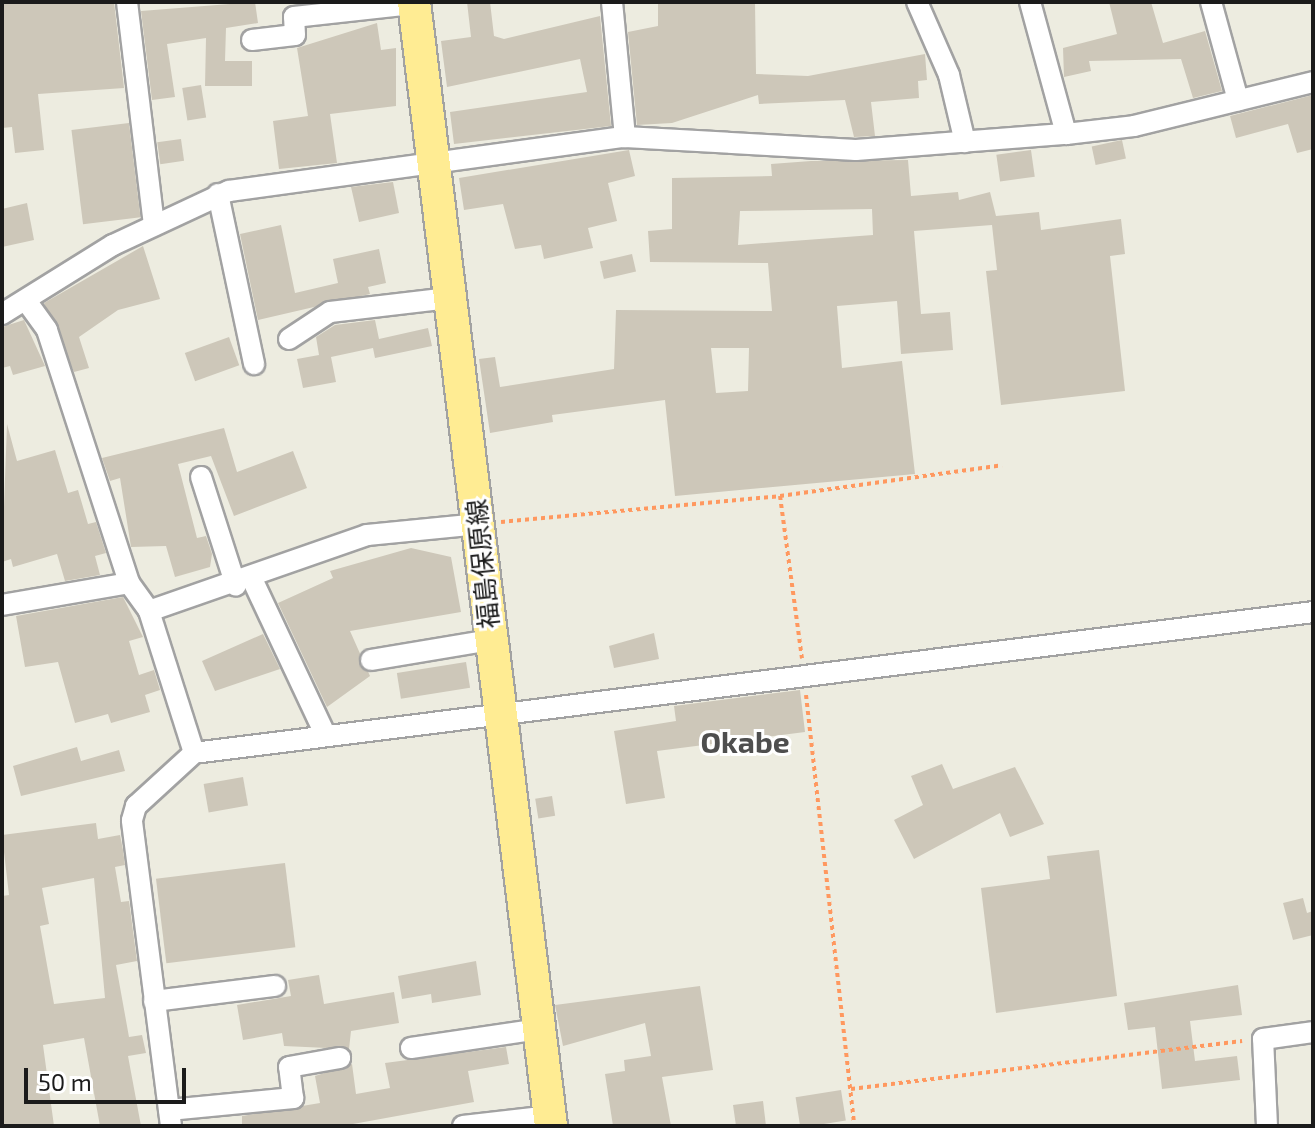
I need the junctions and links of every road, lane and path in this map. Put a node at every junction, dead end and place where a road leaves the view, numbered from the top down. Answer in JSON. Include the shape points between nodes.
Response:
{"nodes":[{"id":1,"x":127,"y":2,"type":"edge"},
{"id":2,"x":612,"y":2,"type":"edge"},
{"id":3,"x":917,"y":2,"type":"edge"},
{"id":4,"x":1030,"y":2,"type":"edge"},
{"id":5,"x":1211,"y":2,"type":"edge"},
{"id":6,"x":414,"y":3,"type":"edge"},
{"id":7,"x":252,"y":40,"type":"dead end"},
{"id":8,"x":1313,"y":82,"type":"edge"},
{"id":9,"x":1238,"y":100,"type":"junction"},
{"id":10,"x":1066,"y":134,"type":"junction"},
{"id":11,"x":625,"y":137,"type":"junction"},
{"id":12,"x":965,"y":142,"type":"junction"},
{"id":13,"x":432,"y":166,"type":"junction"},
{"id":14,"x":218,"y":194,"type":"junction"},
{"id":15,"x":154,"y":225,"type":"junction"},
{"id":16,"x":449,"y":298,"type":"junction"},
{"id":17,"x":27,"y":302,"type":"junction"},
{"id":18,"x":2,"y":314,"type":"edge"},
{"id":19,"x":289,"y":339,"type":"dead end"},
{"id":20,"x":254,"y":364,"type":"dead end"},
{"id":21,"x":1002,"y":465,"type":"dead end"},
{"id":22,"x":201,"y":477,"type":"dead end"},
{"id":23,"x":780,"y":496,"type":"junction"},
{"id":24,"x":479,"y":524,"type":"junction"},
{"id":25,"x":129,"y":583,"type":"junction"},
{"id":26,"x":245,"y":583,"type":"junction"},
{"id":27,"x":2,"y":605,"type":"edge"},
{"id":28,"x":149,"y":611,"type":"junction"},
{"id":29,"x":1313,"y":612,"type":"edge"},
{"id":30,"x":490,"y":640,"type":"junction"},
{"id":31,"x":371,"y":660,"type":"dead end"},
{"id":32,"x":804,"y":675,"type":"junction"},
{"id":33,"x":500,"y":712,"type":"junction"},
{"id":34,"x":325,"y":734,"type":"junction"},
{"id":35,"x":194,"y":753,"type":"junction"},
{"id":36,"x":275,"y":986,"type":"dead end"},
{"id":37,"x":154,"y":1001,"type":"junction"},
{"id":38,"x":539,"y":1029,"type":"junction"},
{"id":39,"x":1313,"y":1032,"type":"edge"},
{"id":40,"x":1263,"y":1039,"type":"junction"},
{"id":41,"x":411,"y":1048,"type":"dead end"},
{"id":42,"x":340,"y":1058,"type":"dead end"},
{"id":43,"x":851,"y":1089,"type":"junction"},
{"id":44,"x":170,"y":1118,"type":"edge"},
{"id":45,"x":551,"y":1121,"type":"edge"},
{"id":46,"x":463,"y":1126,"type":"edge"},
{"id":47,"x":854,"y":1126,"type":"edge"},
{"id":48,"x":1267,"y":1126,"type":"edge"}],
"edges":[{"from":1,"to":15,"type":"street"},
{"from":2,"to":11,"type":"street"},
{"from":3,"to":12,"type":"street","via":[[949,75]]},
{"from":4,"to":10,"type":"street"},
{"from":5,"to":9,"type":"street"},
{"from":6,"to":7,"type":"street","via":[[294,17],[295,35]]},
{"from":6,"to":13,"type":"main road","name":"福島保原線"},
{"from":8,"to":9,"type":"street"},
{"from":9,"to":10,"type":"street"},
{"from":10,"to":12,"type":"street"},
{"from":11,"to":12,"type":"street","via":[[856,150]]},
{"from":11,"to":13,"type":"street"},
{"from":13,"to":14,"type":"street"},
{"from":13,"to":16,"type":"main road","name":"福島保原線"},
{"from":14,"to":15,"type":"street"},
{"from":14,"to":20,"type":"street"},
{"from":15,"to":17,"type":"street"},
{"from":16,"to":19,"type":"street","via":[[330,312]]},
{"from":16,"to":24,"type":"main road","name":"福島保原線"},
{"from":17,"to":18,"type":"street"},
{"from":17,"to":25,"type":"street","via":[[47,330]]},
{"from":21,"to":23,"type":"path"},
{"from":22,"to":26,"type":"street"},
{"from":23,"to":24,"type":"path"},
{"from":23,"to":32,"type":"path"},
{"from":24,"to":26,"type":"street","via":[[367,535]]},
{"from":24,"to":30,"type":"main road","name":"福島保原線"},
{"from":25,"to":27,"type":"street"},
{"from":25,"to":28,"type":"street"},
{"from":26,"to":28,"type":"street"},
{"from":26,"to":34,"type":"street"},
{"from":28,"to":35,"type":"street"},
{"from":29,"to":32,"type":"street"},
{"from":30,"to":31,"type":"street"},
{"from":30,"to":33,"type":"main road","name":"福島保原線"},
{"from":32,"to":33,"type":"street"},
{"from":32,"to":43,"type":"path"},
{"from":33,"to":34,"type":"street"},
{"from":33,"to":38,"type":"main road","name":"福島保原線"},
{"from":34,"to":35,"type":"street"},
{"from":35,"to":37,"type":"street","via":[[136,806],[132,820]]},
{"from":36,"to":37,"type":"street"},
{"from":37,"to":44,"type":"street"},
{"from":38,"to":41,"type":"street"},
{"from":38,"to":45,"type":"main road","name":"福島保原線"},
{"from":39,"to":40,"type":"street"},
{"from":40,"to":43,"type":"path"},
{"from":40,"to":48,"type":"street"},
{"from":42,"to":44,"type":"street","via":[[289,1067],[293,1098]]},
{"from":43,"to":47,"type":"path"},
{"from":45,"to":46,"type":"street"}]}
